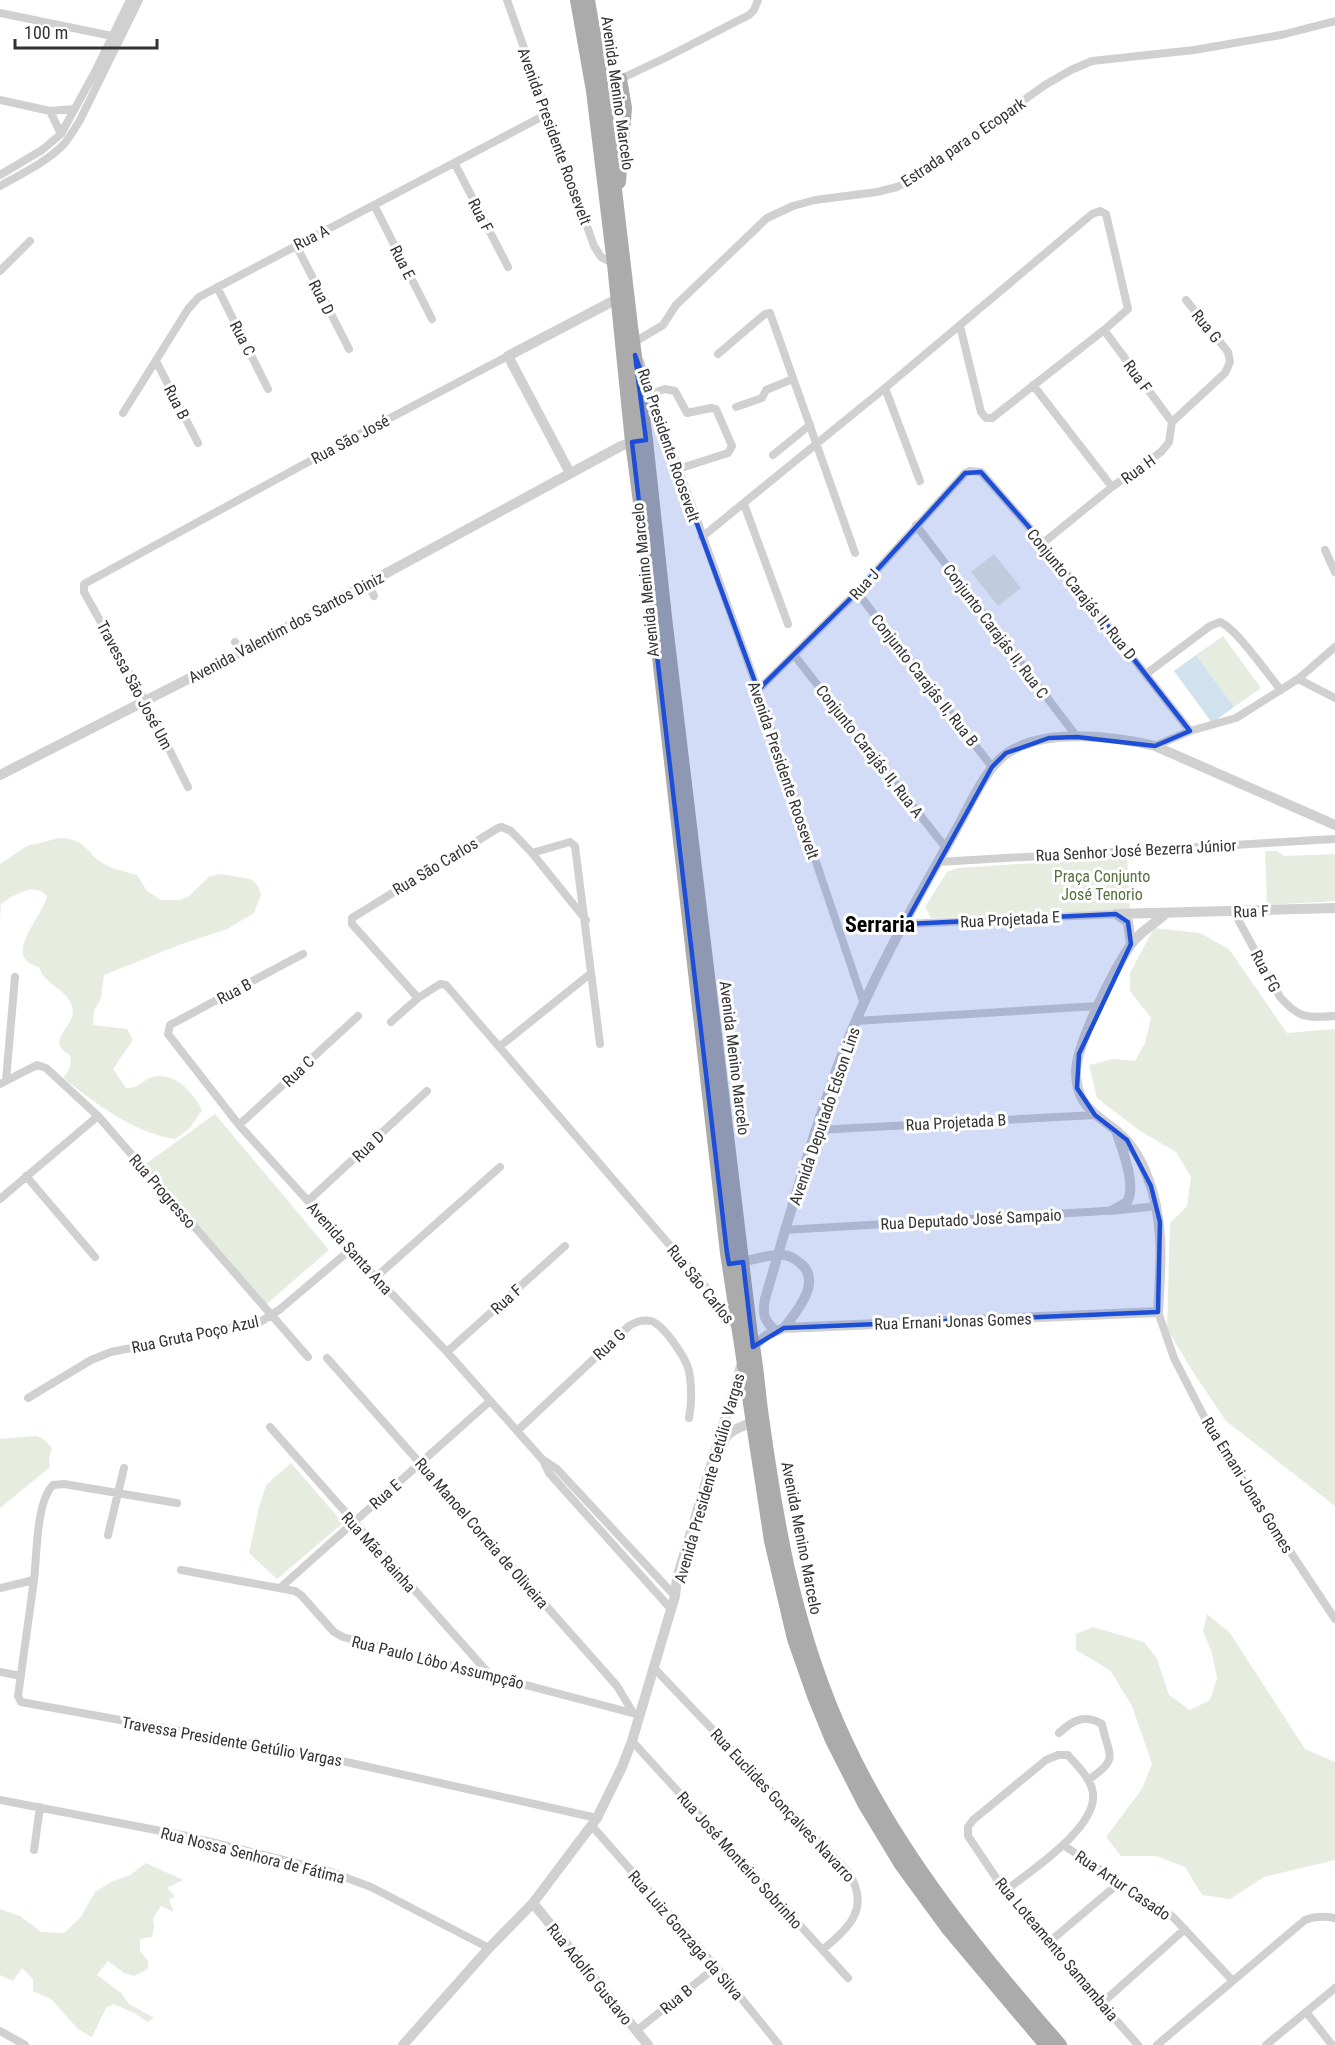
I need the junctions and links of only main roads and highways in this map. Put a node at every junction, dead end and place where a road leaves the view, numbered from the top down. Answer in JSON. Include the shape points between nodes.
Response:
{"nodes":[{"id":1,"x":577,"y":0,"type":"edge"},
{"id":2,"x":588,"y":0,"type":"edge"},
{"id":3,"x":620,"y":79,"type":"road end"},
{"id":4,"x":598,"y":89,"type":"junction"},
{"id":5,"x":616,"y":208,"type":"junction"},
{"id":6,"x":736,"y":1263,"type":"junction"},
{"id":7,"x":757,"y":1420,"type":"junction"},
{"id":8,"x":1046,"y":2045,"type":"edge"},
{"id":9,"x":1060,"y":2045,"type":"edge"}],
"edges":[{"from":1,"to":4,"type":"main road","name":"Avenida Menino Marcelo"},
{"from":2,"to":4,"type":"main road","name":"Avenida Menino Marcelo"},
{"from":3,"to":5,"type":"main road","via":[[625,108]]},
{"from":4,"to":5,"type":"main road","name":"Avenida Menino Marcelo"},
{"from":4,"to":6,"type":"main road","name":"Avenida Menino Marcelo","via":[[632,442]]},
{"from":5,"to":6,"type":"main road","name":"Avenida Menino Marcelo","via":[[646,440]]},
{"from":6,"to":7,"type":"main road","name":"Avenida Menino Marcelo","via":[[753,1347]]},
{"from":6,"to":7,"type":"main road","name":"Avenida Menino Marcelo","via":[[738,1330]]},
{"from":7,"to":8,"type":"main road","name":"Avenida Menino Marcelo","via":[[771,1541],[794,1639],[832,1740],[900,1863],[949,1930]]},
{"from":7,"to":9,"type":"main road","name":"Avenida Menino Marcelo","via":[[796,1600],[822,1682],[848,1746],[917,1866]]}]}
